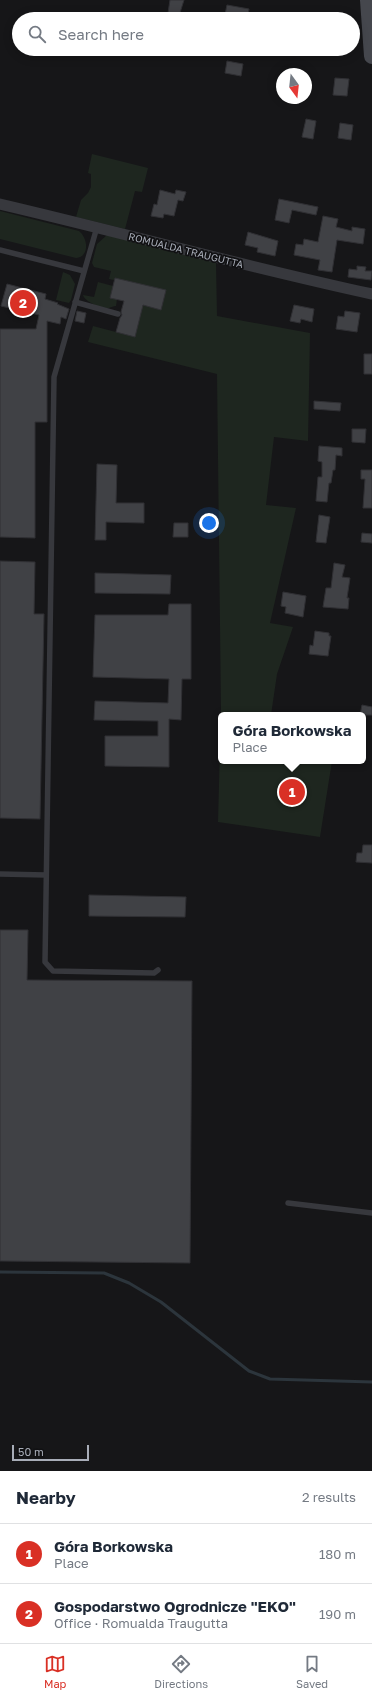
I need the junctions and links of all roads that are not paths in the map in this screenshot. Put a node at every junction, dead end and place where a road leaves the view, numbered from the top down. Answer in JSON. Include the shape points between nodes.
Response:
{"nodes":[{"id":1,"x":368,"y":0,"type":"edge"},
{"id":2,"x":372,"y":56,"type":"edge"},
{"id":3,"x":0,"y":204,"type":"edge"},
{"id":4,"x":97,"y":227,"type":"junction"},
{"id":5,"x":0,"y":250,"type":"edge"},
{"id":6,"x":84,"y":271,"type":"junction"},
{"id":7,"x":372,"y":294,"type":"edge"},
{"id":8,"x":75,"y":302,"type":"junction"},
{"id":9,"x":118,"y":314,"type":"dead end"},
{"id":10,"x":0,"y":874,"type":"edge"},
{"id":11,"x":46,"y":875,"type":"junction"},
{"id":12,"x":158,"y":970,"type":"dead end"},
{"id":13,"x":288,"y":1203,"type":"dead end"},
{"id":14,"x":372,"y":1213,"type":"edge"}],
"edges":[{"from":1,"to":2,"type":"street"},
{"from":3,"to":4,"type":"street","name":"ROMUALDA TRAUGUTTA"},
{"from":4,"to":6,"type":"lane"},
{"from":4,"to":7,"type":"street","name":"ROMUALDA TRAUGUTTA","via":[[182,250]]},
{"from":5,"to":6,"type":"lane"},
{"from":6,"to":8,"type":"lane"},
{"from":8,"to":9,"type":"lane"},
{"from":8,"to":11,"type":"lane","via":[[54,377]]},
{"from":10,"to":11,"type":"lane"},
{"from":11,"to":12,"type":"lane","via":[[45,962],[53,971],[154,973]]},
{"from":13,"to":14,"type":"lane"}]}
